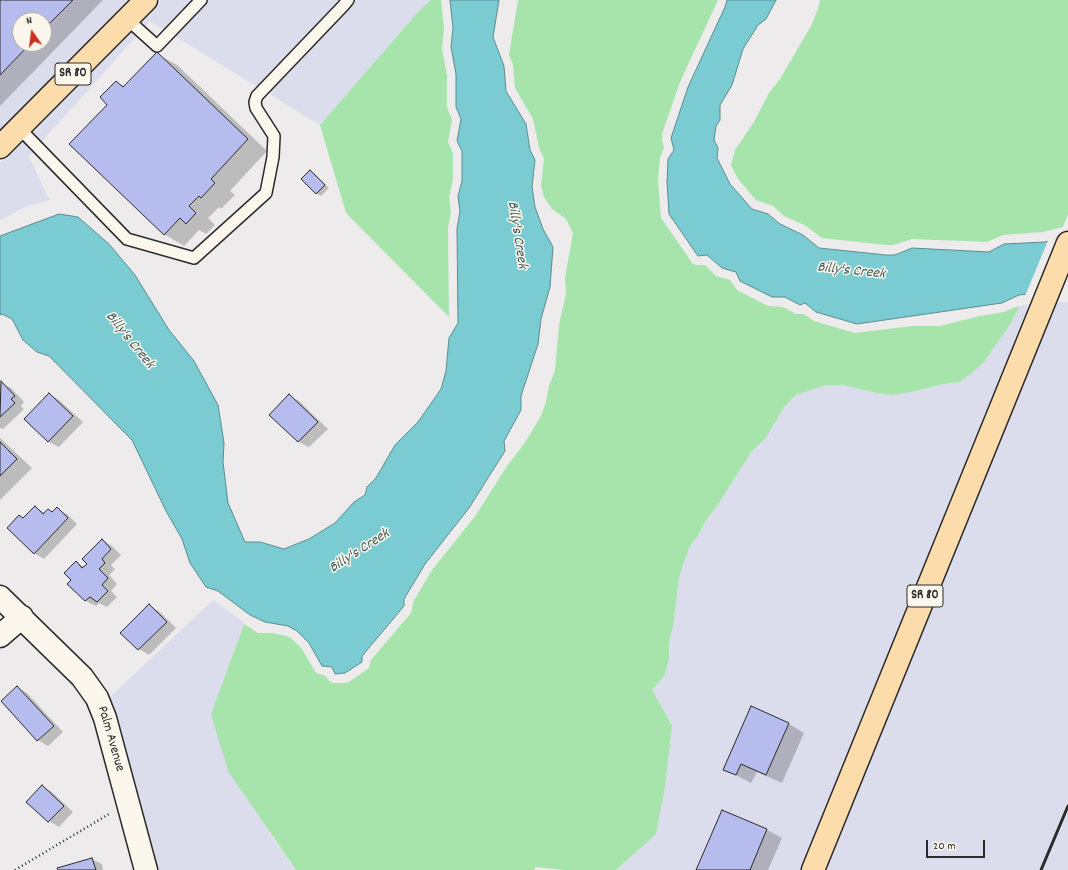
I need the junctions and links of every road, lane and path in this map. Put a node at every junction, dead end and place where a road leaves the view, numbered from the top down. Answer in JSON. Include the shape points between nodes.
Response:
{"nodes":[{"id":1,"x":146,"y":0,"type":"edge"},
{"id":2,"x":201,"y":0,"type":"edge"},
{"id":3,"x":348,"y":0,"type":"edge"},
{"id":4,"x":127,"y":19,"type":"junction"},
{"id":5,"x":19,"y":128,"type":"junction"},
{"id":6,"x":0,"y":147,"type":"edge"},
{"id":7,"x":1068,"y":243,"type":"edge"},
{"id":8,"x":0,"y":597,"type":"edge"},
{"id":9,"x":22,"y":617,"type":"junction"},
{"id":10,"x":0,"y":636,"type":"edge"},
{"id":11,"x":128,"y":803,"type":"junction"},
{"id":12,"x":15,"y":870,"type":"edge"},
{"id":13,"x":146,"y":870,"type":"edge"},
{"id":14,"x":813,"y":870,"type":"edge"}],
"edges":[{"from":1,"to":4,"type":"main road","number":"SR 80"},
{"from":2,"to":4,"type":"lane","via":[[157,46]]},
{"from":3,"to":5,"type":"lane","via":[[257,96],[256,108],[274,136],[266,193],[194,258],[127,239]]},
{"from":4,"to":5,"type":"main road","number":"SR 80"},
{"from":5,"to":6,"type":"main road","number":"SR 80"},
{"from":7,"to":14,"type":"main road","number":"SR 80"},
{"from":8,"to":9,"type":"street","name":"Palm Avenue"},
{"from":9,"to":10,"type":"street"},
{"from":9,"to":11,"type":"street","name":"Palm Avenue","via":[[82,677],[98,698]]},
{"from":11,"to":12,"type":"path"},
{"from":11,"to":13,"type":"street","name":"Palm Avenue"}]}
